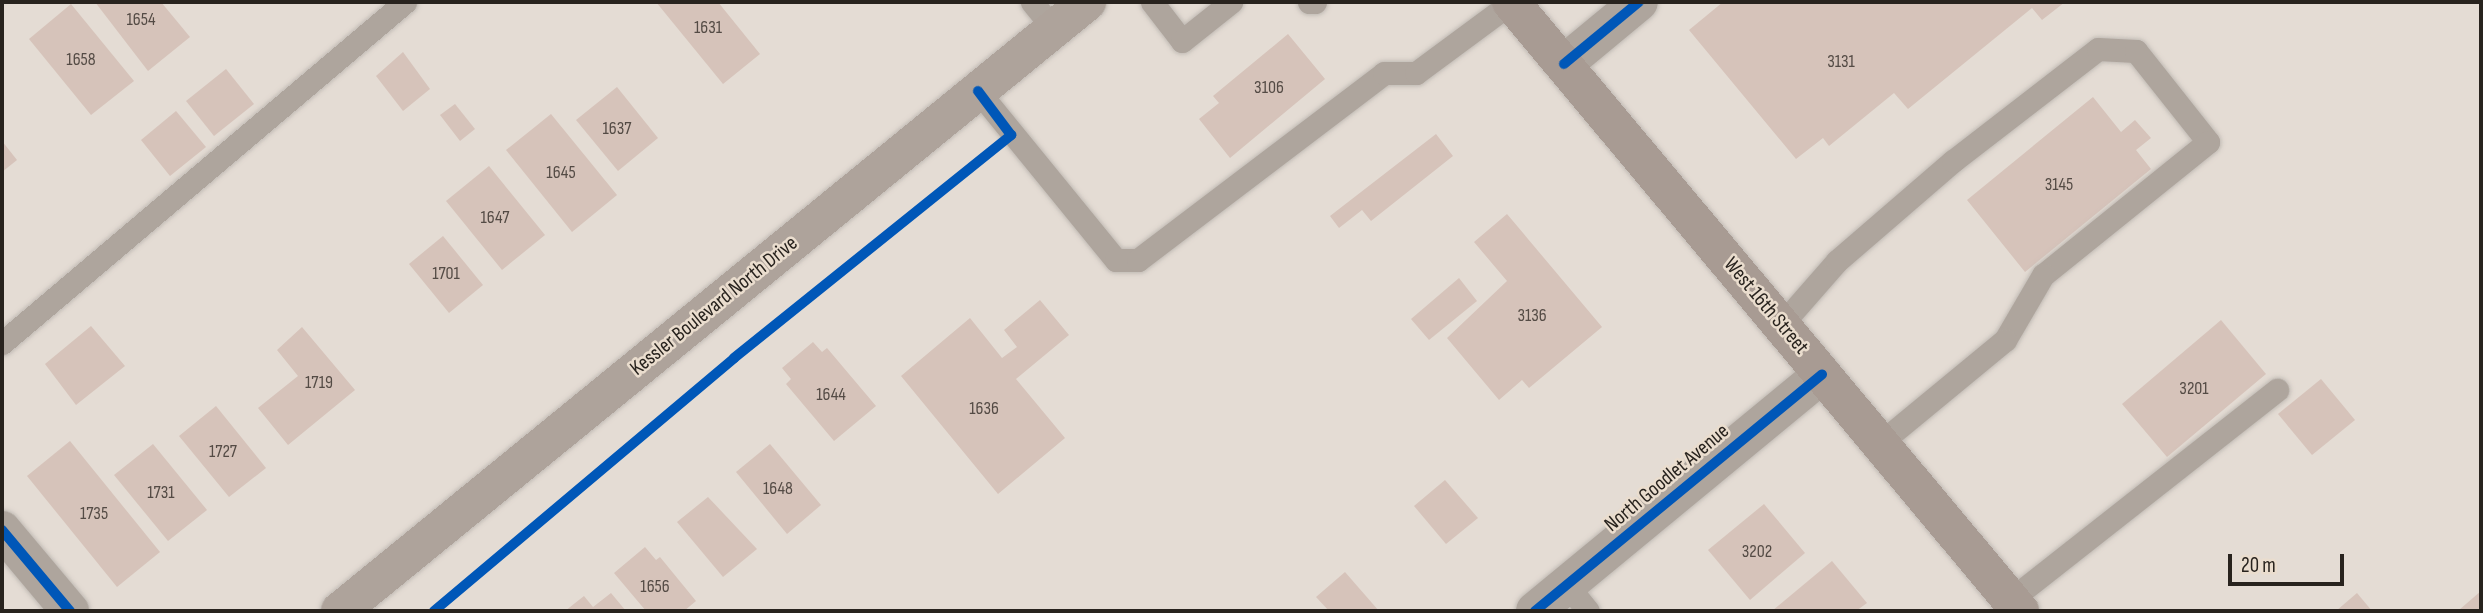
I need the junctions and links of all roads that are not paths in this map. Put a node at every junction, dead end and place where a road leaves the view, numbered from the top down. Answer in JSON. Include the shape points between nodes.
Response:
{"nodes":[{"id":1,"x":405,"y":2,"type":"edge"},
{"id":2,"x":1087,"y":2,"type":"edge"},
{"id":3,"x":1152,"y":2,"type":"edge"},
{"id":4,"x":1231,"y":2,"type":"edge"},
{"id":5,"x":1309,"y":2,"type":"edge"},
{"id":6,"x":1315,"y":2,"type":"edge"},
{"id":7,"x":1511,"y":2,"type":"edge"},
{"id":8,"x":1639,"y":2,"type":"edge"},
{"id":9,"x":1043,"y":15,"type":"edge"},
{"id":10,"x":1564,"y":64,"type":"junction"},
{"id":11,"x":978,"y":91,"type":"junction"},
{"id":12,"x":1782,"y":325,"type":"junction"},
{"id":13,"x":2,"y":343,"type":"edge"},
{"id":14,"x":1822,"y":374,"type":"junction"},
{"id":15,"x":2277,"y":390,"type":"dead end"},
{"id":16,"x":1880,"y":443,"type":"junction"},
{"id":17,"x":2,"y":530,"type":"edge"},
{"id":18,"x":1578,"y":598,"type":"edge"},
{"id":19,"x":2015,"y":606,"type":"edge"},
{"id":20,"x":70,"y":611,"type":"edge"},
{"id":21,"x":341,"y":611,"type":"edge"},
{"id":22,"x":1535,"y":611,"type":"edge"}],
"edges":[{"from":1,"to":13,"type":"lane"},
{"from":2,"to":9,"type":"main road","name":"Kessler Boulevard North Drive"},
{"from":3,"to":4,"type":"lane","via":[[1182,41]]},
{"from":5,"to":6,"type":"lane"},
{"from":7,"to":10,"type":"main road","name":"West 16th Street"},
{"from":7,"to":11,"type":"lane","via":[[1416,73],[1384,73],[1138,260],[1116,260]]},
{"from":8,"to":10,"type":"street"},
{"from":9,"to":11,"type":"main road","name":"Kessler Boulevard North Drive"},
{"from":10,"to":12,"type":"main road","name":"West 16th Street"},
{"from":11,"to":21,"type":"main road","name":"Kessler Boulevard North Drive"},
{"from":12,"to":14,"type":"main road","name":"West 16th Street"},
{"from":12,"to":16,"type":"lane","via":[[1837,261],[1963,153],[2098,49],[2136,51],[2208,142],[2043,275],[2004,340]]},
{"from":14,"to":16,"type":"main road","name":"West 16th Street"},
{"from":14,"to":18,"type":"street","name":"North Goodlet Avenue"},
{"from":15,"to":19,"type":"lane"},
{"from":16,"to":19,"type":"main road","name":"West 16th Street"},
{"from":17,"to":20,"type":"street"},
{"from":18,"to":22,"type":"street","name":"North Goodlet Avenue"}]}
